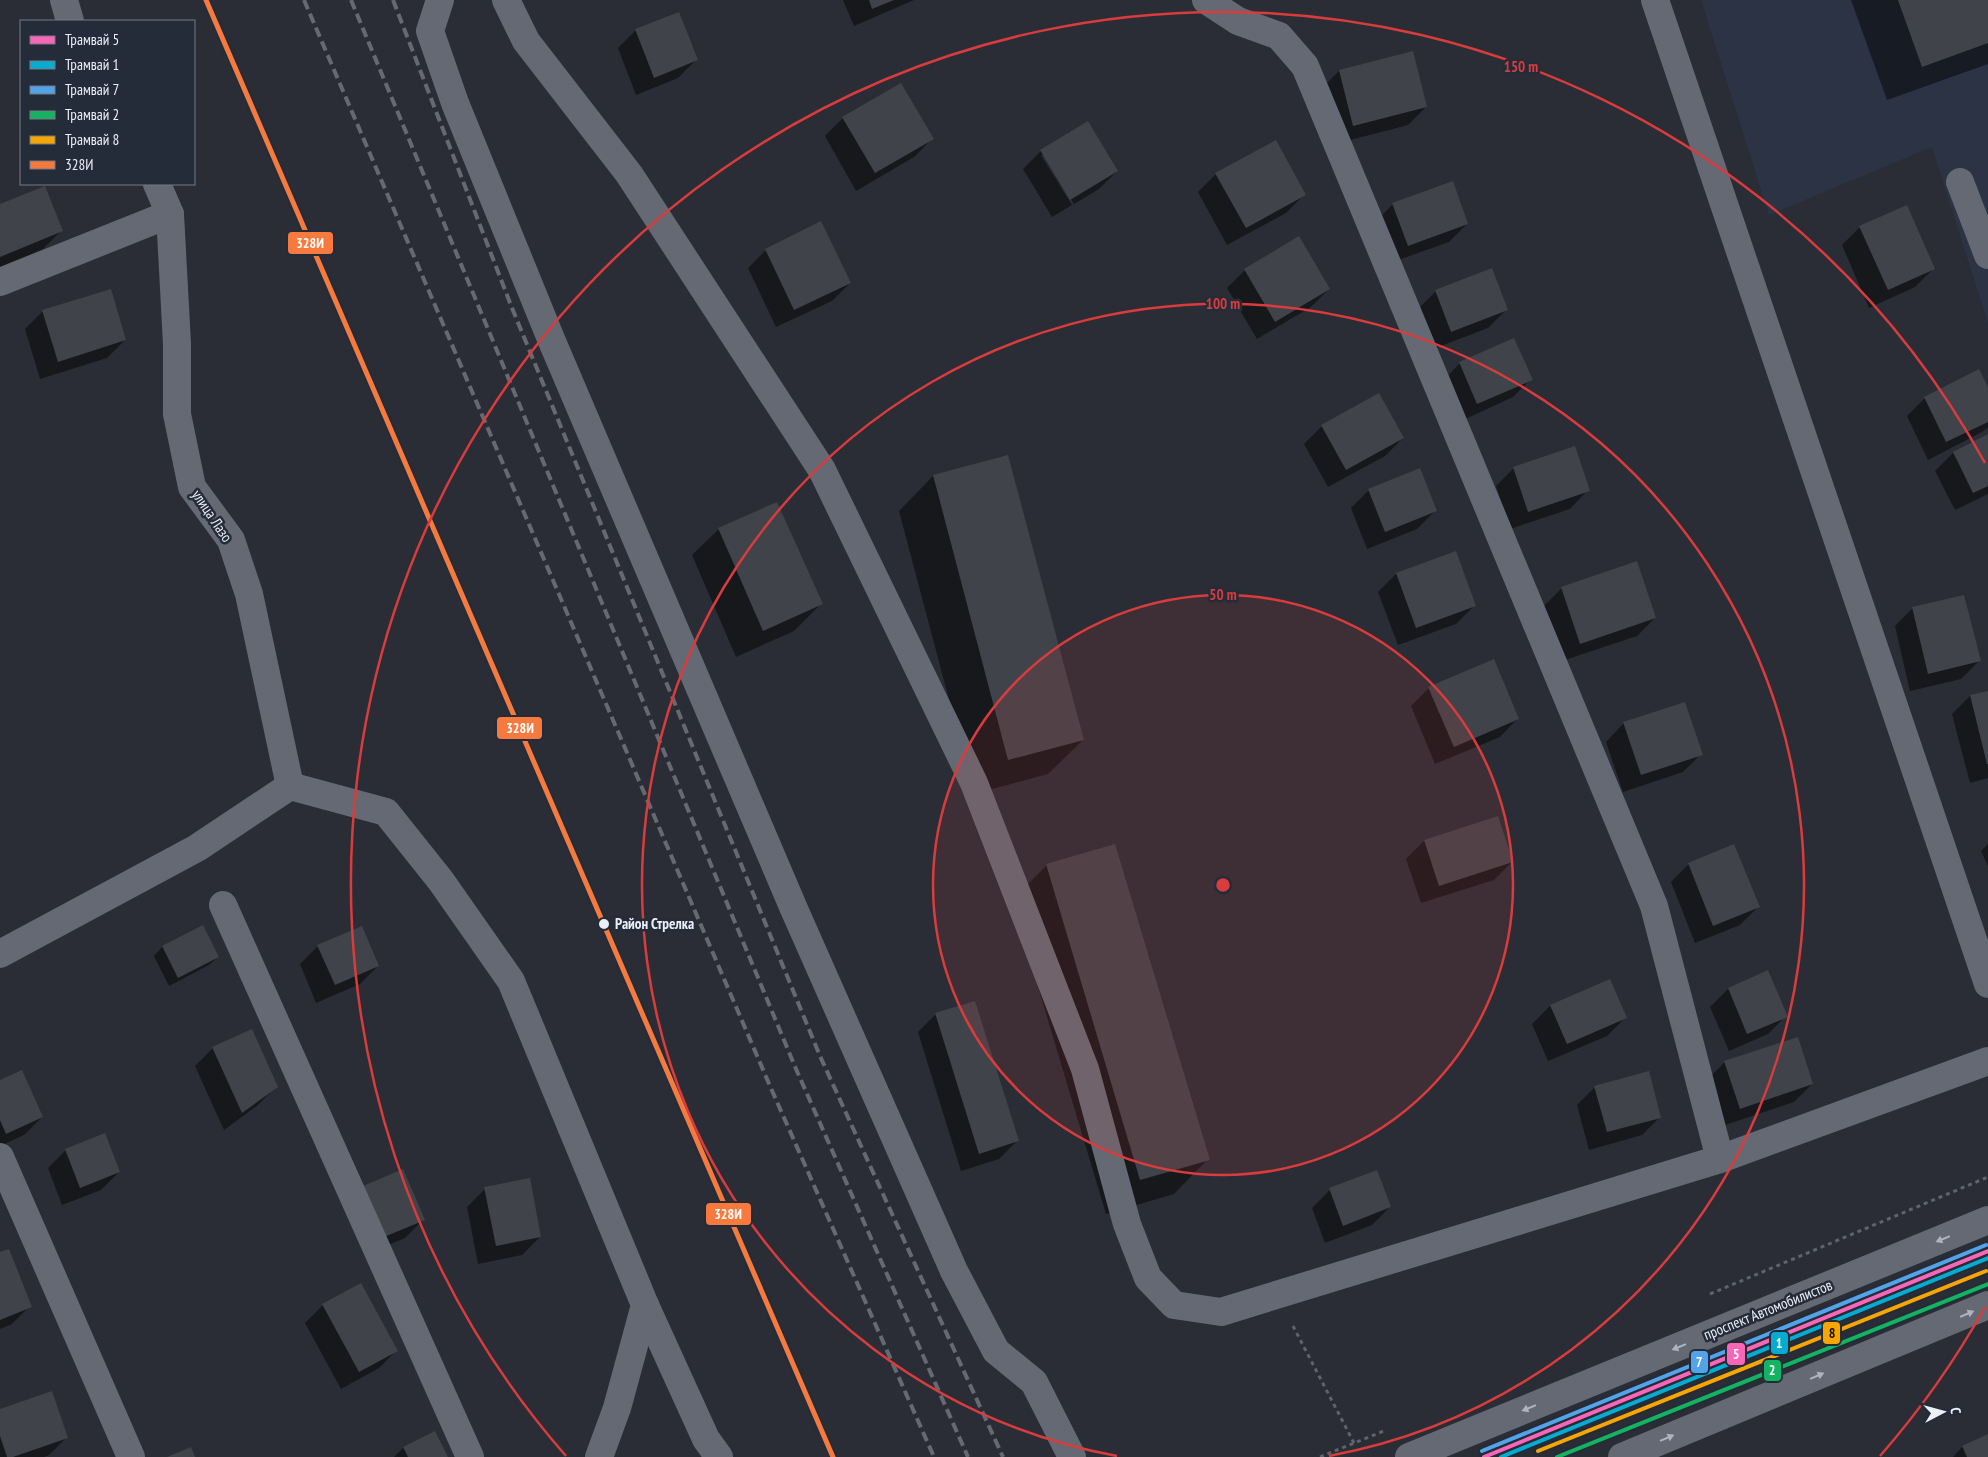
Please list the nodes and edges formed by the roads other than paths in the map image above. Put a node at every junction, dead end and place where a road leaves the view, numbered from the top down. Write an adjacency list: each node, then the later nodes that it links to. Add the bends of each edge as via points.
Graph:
1 (64, 0): 6 (street)
2 (440, 0): 27 (street, via 430,31 455,103 550,339 794,909 954,1270 996,1351 1034,1382)
3 (506, 0): 18 (street, via 526,41 629,174 822,470 974,783 1085,1069 1127,1224 1148,1278 1174,1305 1221,1312)
4 (1206, 0): 18 (street, via 1238,21 1279,36 1305,66 1654,906)
5 (1655, 0): 15 (street)
6 (70, 20)
7 (1960, 182): 10 (street)
8 (157, 185): 9 (street, улица Лазо)
9 (170, 214): 11 (street); 12 (street, улица Лазо, via 178,344 177,414 192,487 231,540 234,549 248,594)
10 (1988, 255)
11 (0, 282)
12 (290, 786): 14 (street, via 197,848); 20 (street, via 386,812 441,881 511,981)
13 (223, 905): 24 (street)
14 (0, 954)
15 (1988, 984)
16 (1988, 1061): 18 (street)
17 (0, 1157): 23 (street)
18 (1720, 1159)
19 (1988, 1220): 22 (main road, проспект Автомобилистов, one-way to 22)
20 (645, 1305): 25 (street); 26 (street, via 706,1439)
21 (1988, 1305): 28 (main road, one-way to 21)
22 (1416, 1454)
23 (130, 1457)
24 (470, 1457)
25 (600, 1457)
26 (720, 1457)
27 (1072, 1457)
28 (1622, 1457)

